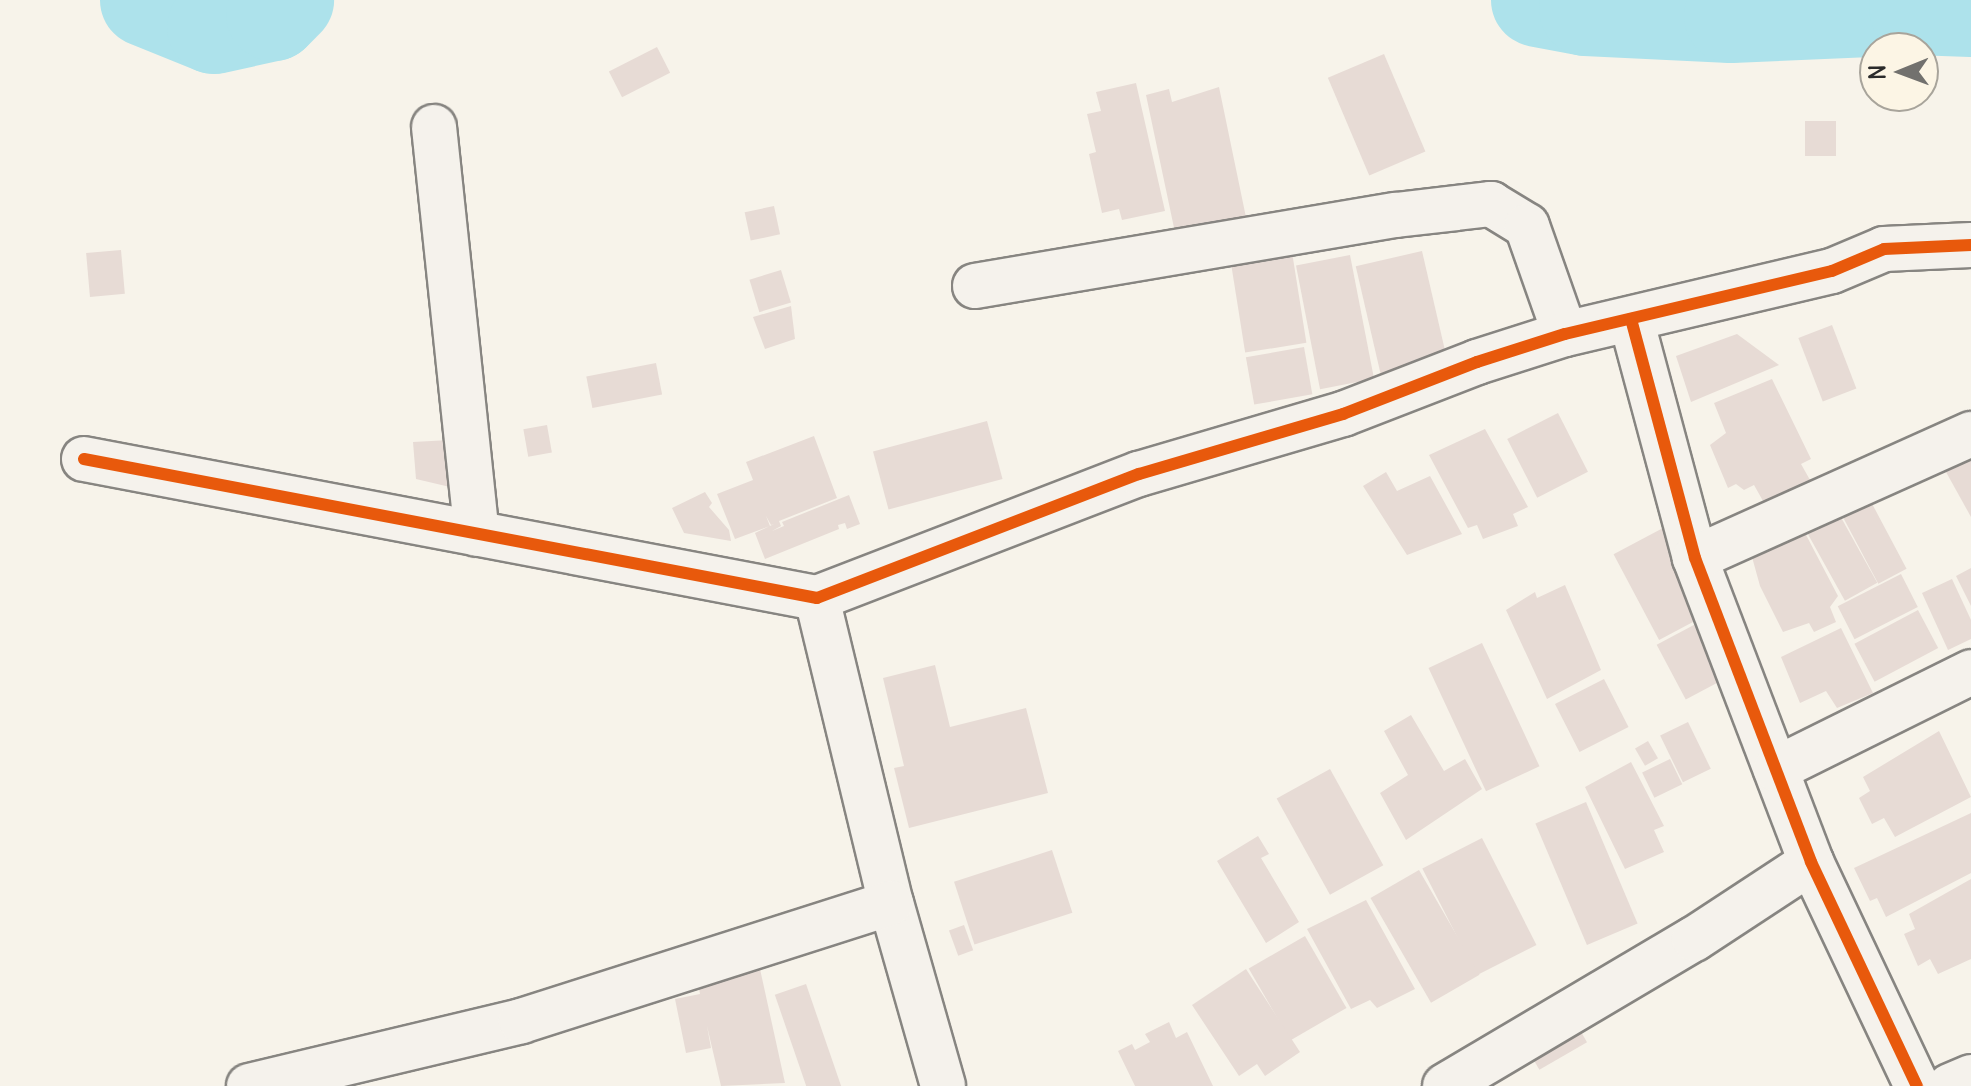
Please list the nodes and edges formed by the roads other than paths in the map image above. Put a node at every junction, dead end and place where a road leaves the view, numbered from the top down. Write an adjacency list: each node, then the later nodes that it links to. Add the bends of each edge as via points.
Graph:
1 (434, 127): 8 (street)
2 (1971, 245): 4 (street, via 1884,249 1832,271)
3 (975, 286): 5 (street, via 1396,215 1491,204 1527,226)
4 (1631, 319): 5 (street); 9 (street)
5 (1565, 334): 10 (street, via 1343,414 1139,474)
6 (1971, 434): 9 (street)
7 (84, 459): 8 (street)
8 (477, 534): 10 (street)
9 (1695, 558): 12 (street)
10 (817, 598): 14 (street)
11 (1971, 672): 12 (street)
12 (1776, 769): 13 (street)
13 (1811, 862): 18 (street, via 1694,939); 19 (street)
14 (891, 903): 16 (street, via 521,1021); 17 (street)
15 (1971, 1077): 20 (street)
16 (249, 1086)
17 (943, 1086)
18 (1445, 1086)
19 (1917, 1086)
20 (1950, 1086)

